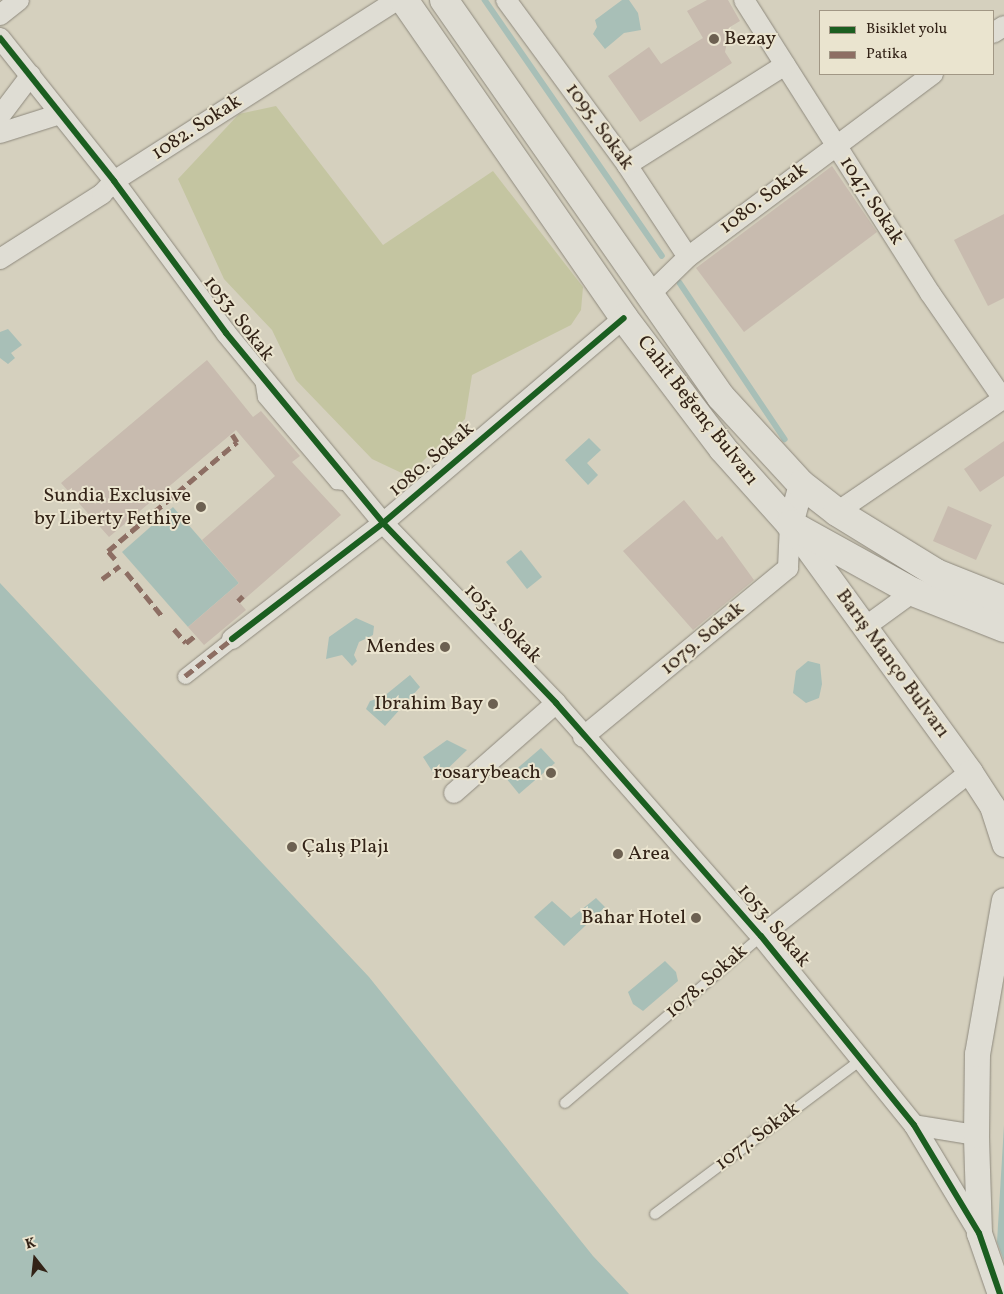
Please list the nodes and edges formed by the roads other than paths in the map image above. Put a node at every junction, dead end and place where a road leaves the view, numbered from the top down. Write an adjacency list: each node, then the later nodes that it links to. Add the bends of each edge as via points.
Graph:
1 (18, 0): 7 (street)
2 (397, 0): 17 (street, 1082. Sokak)
3 (404, 0): 21 (main road, Cahit Beğenç Bulvarı)
4 (444, 0): 20 (main road, Cahit Beğenç Bulvarı)
5 (506, 0): 16 (street, 1095. Sokak)
6 (744, 0): 9 (street, 1047. Sokak)
7 (0, 15)
8 (0, 38): 10 (street, 1053. Sokak)
9 (785, 65): 15 (street, 1047. Sokak); 16 (street)
10 (31, 75): 12 (street, 1053. Sokak); 13 (street)
11 (932, 75): 15 (street, 1080. Sokak)
12 (60, 114): 14 (street); 17 (street, 1053. Sokak)
13 (0, 116)
14 (0, 133)
15 (835, 145): 18 (street, 1080. Sokak); 22 (street, 1047. Sokak)
16 (628, 165): 18 (street, 1095. Sokak)
17 (114, 181): 19 (street, 1082. Sokak, via 102,194); 25 (street, 1053. Sokak, via 261,375)
18 (688, 257): 20 (street, 1080. Sokak)
19 (0, 259)
20 (649, 295): 23 (main road, Cahit Beğenç Bulvarı, via 721,397)
21 (624, 318): 25 (street, 1080. Sokak); 26 (main road, Cahit Beğenç Bulvarı, via 723,448)
22 (1003, 398): 24 (street)
23 (801, 484): 24 (main road, Cahit Beğenç Bulvarı); 26 (street)
24 (837, 512): 28 (main road, Cahit Beğenç Bulvarı, via 936,573)
25 (383, 523): 31 (street, 1080. Sokak); 33 (street, 1053. Sokak)
26 (790, 524): 27 (main road, Cahit Beğenç Bulvarı); 29 (street, Barış Manço Bulvarı); 34 (street, 1079. Sokak, via 788,568)
27 (914, 592): 29 (street); 30 (main road, Cahit Beğenç Bulvarı)
28 (1004, 600)
29 (865, 627): 35 (street, Barış Manço Bulvarı)
30 (1004, 628)
31 (232, 639): 32 (street, 1080. Sokak)
32 (186, 676)
33 (556, 703): 34 (street, 1053. Sokak); 36 (street)
34 (583, 738): 39 (street, 1053. Sokak)
35 (970, 772): 37 (street, Barış Manço Bulvarı, via 992,806); 39 (street, 1078. Sokak)
36 (454, 793)
37 (1004, 844)
38 (1004, 900): 43 (street, via 977,1054)
39 (761, 936): 40 (street, 1053. Sokak); 41 (lane, 1078. Sokak)
40 (861, 1060): 42 (street, 1053. Sokak); 44 (lane, 1077. Sokak)
41 (565, 1103)
42 (914, 1125): 43 (street); 45 (street, 1053. Sokak)
43 (976, 1135): 45 (street)
44 (654, 1214)
45 (979, 1233): 46 (street)
46 (1000, 1294)

